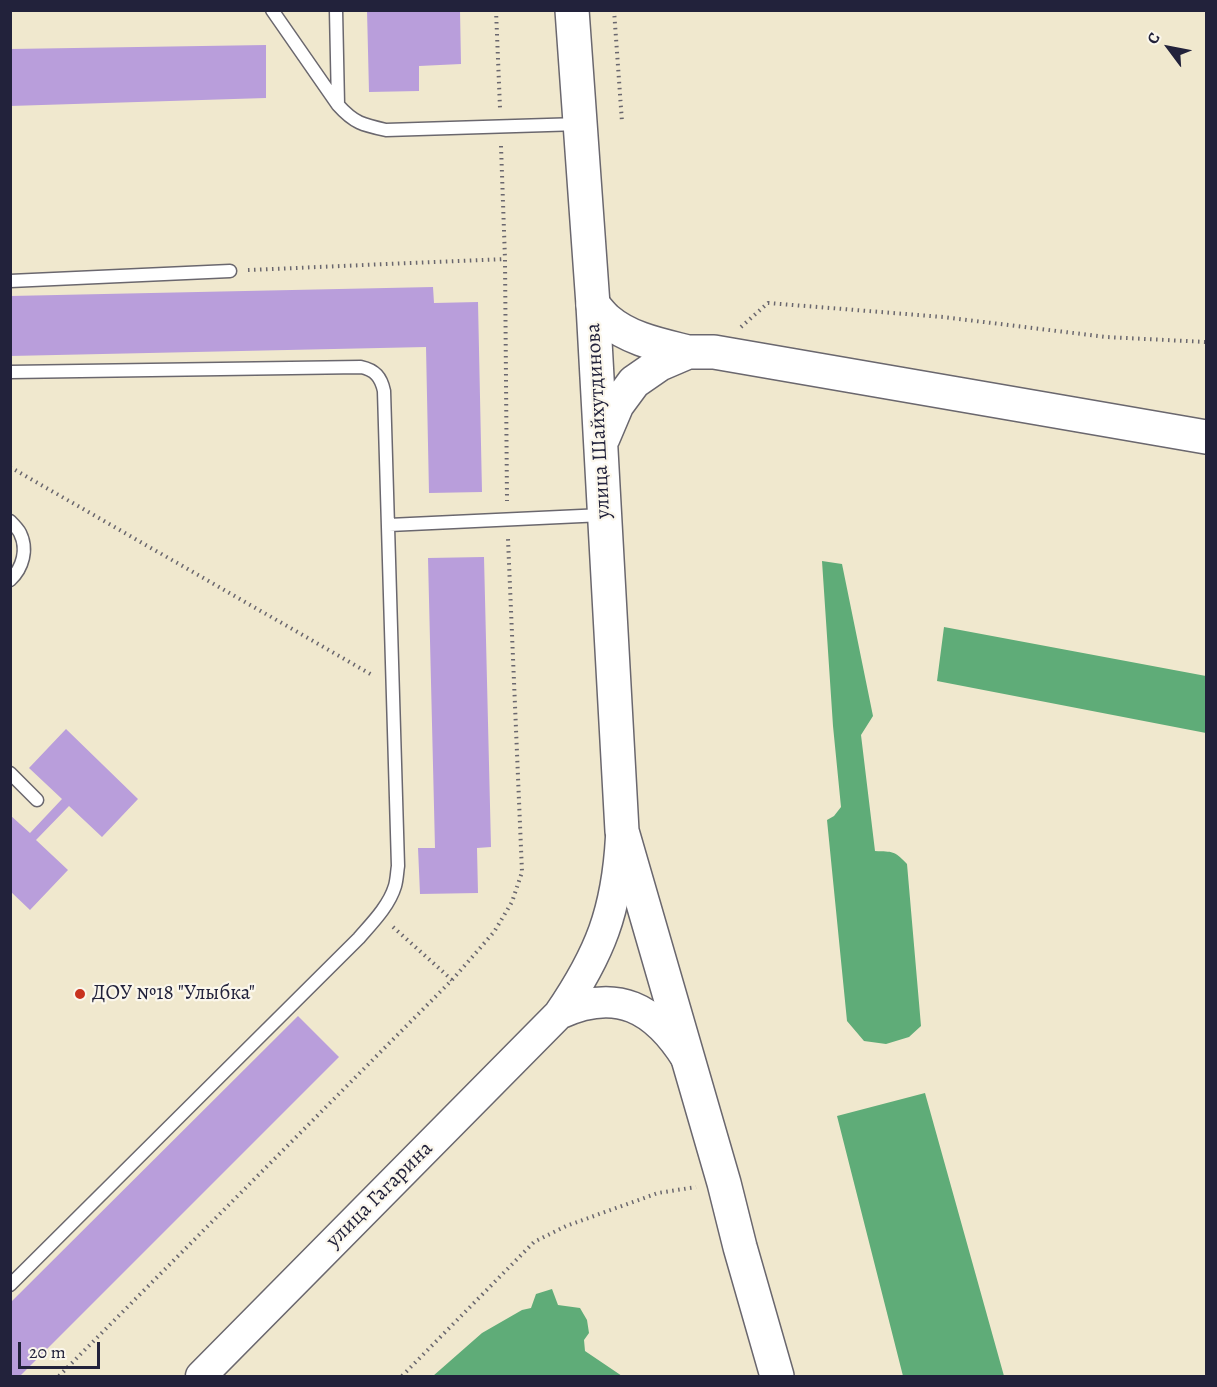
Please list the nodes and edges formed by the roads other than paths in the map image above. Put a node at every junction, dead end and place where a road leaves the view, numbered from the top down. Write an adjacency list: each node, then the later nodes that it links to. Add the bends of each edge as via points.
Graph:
1 (272, 10): 4 (lane)
2 (336, 10): 4 (lane)
3 (572, 10): 5 (main road, улица Шайхутдинова)
4 (338, 105): 5 (lane, via 366,126 386,130)
5 (581, 124): 8 (main road, улица Шайхутдинова)
6 (230, 271): 7 (lane)
7 (10, 281)
8 (593, 305): 9 (main road, via 607,320 649,342); 12 (main road, улица Шайхутдинова)
9 (701, 352): 11 (main road); 12 (main road, via 660,364 634,382 616,405)
10 (10, 372): 15 (lane, via 370,369 377,374 384,391)
11 (1206, 437)
12 (600, 445): 13 (main road, улица Шайхутдинова)
13 (604, 515): 15 (lane); 19 (main road, улица Шайхутдинова)
14 (10, 521): 16 (lane, via 20,533 24,548 22,562)
15 (388, 525): 22 (lane, via 398,866 389,900 359,939)
16 (10, 580)
17 (10, 773): 18 (lane)
18 (37, 800)
19 (622, 831): 20 (street, улица Гагарина, via 618,878 608,922 588,969); 21 (main road, улица Шайхутдинова)
20 (559, 1014): 21 (street, улица Гагарина, via 600,1002 632,1006 661,1026); 23 (street, улица Гагарина)
21 (688, 1060): 24 (main road, улица Шайхутдинова)
22 (10, 1285)
23 (201, 1377)
24 (777, 1377)

